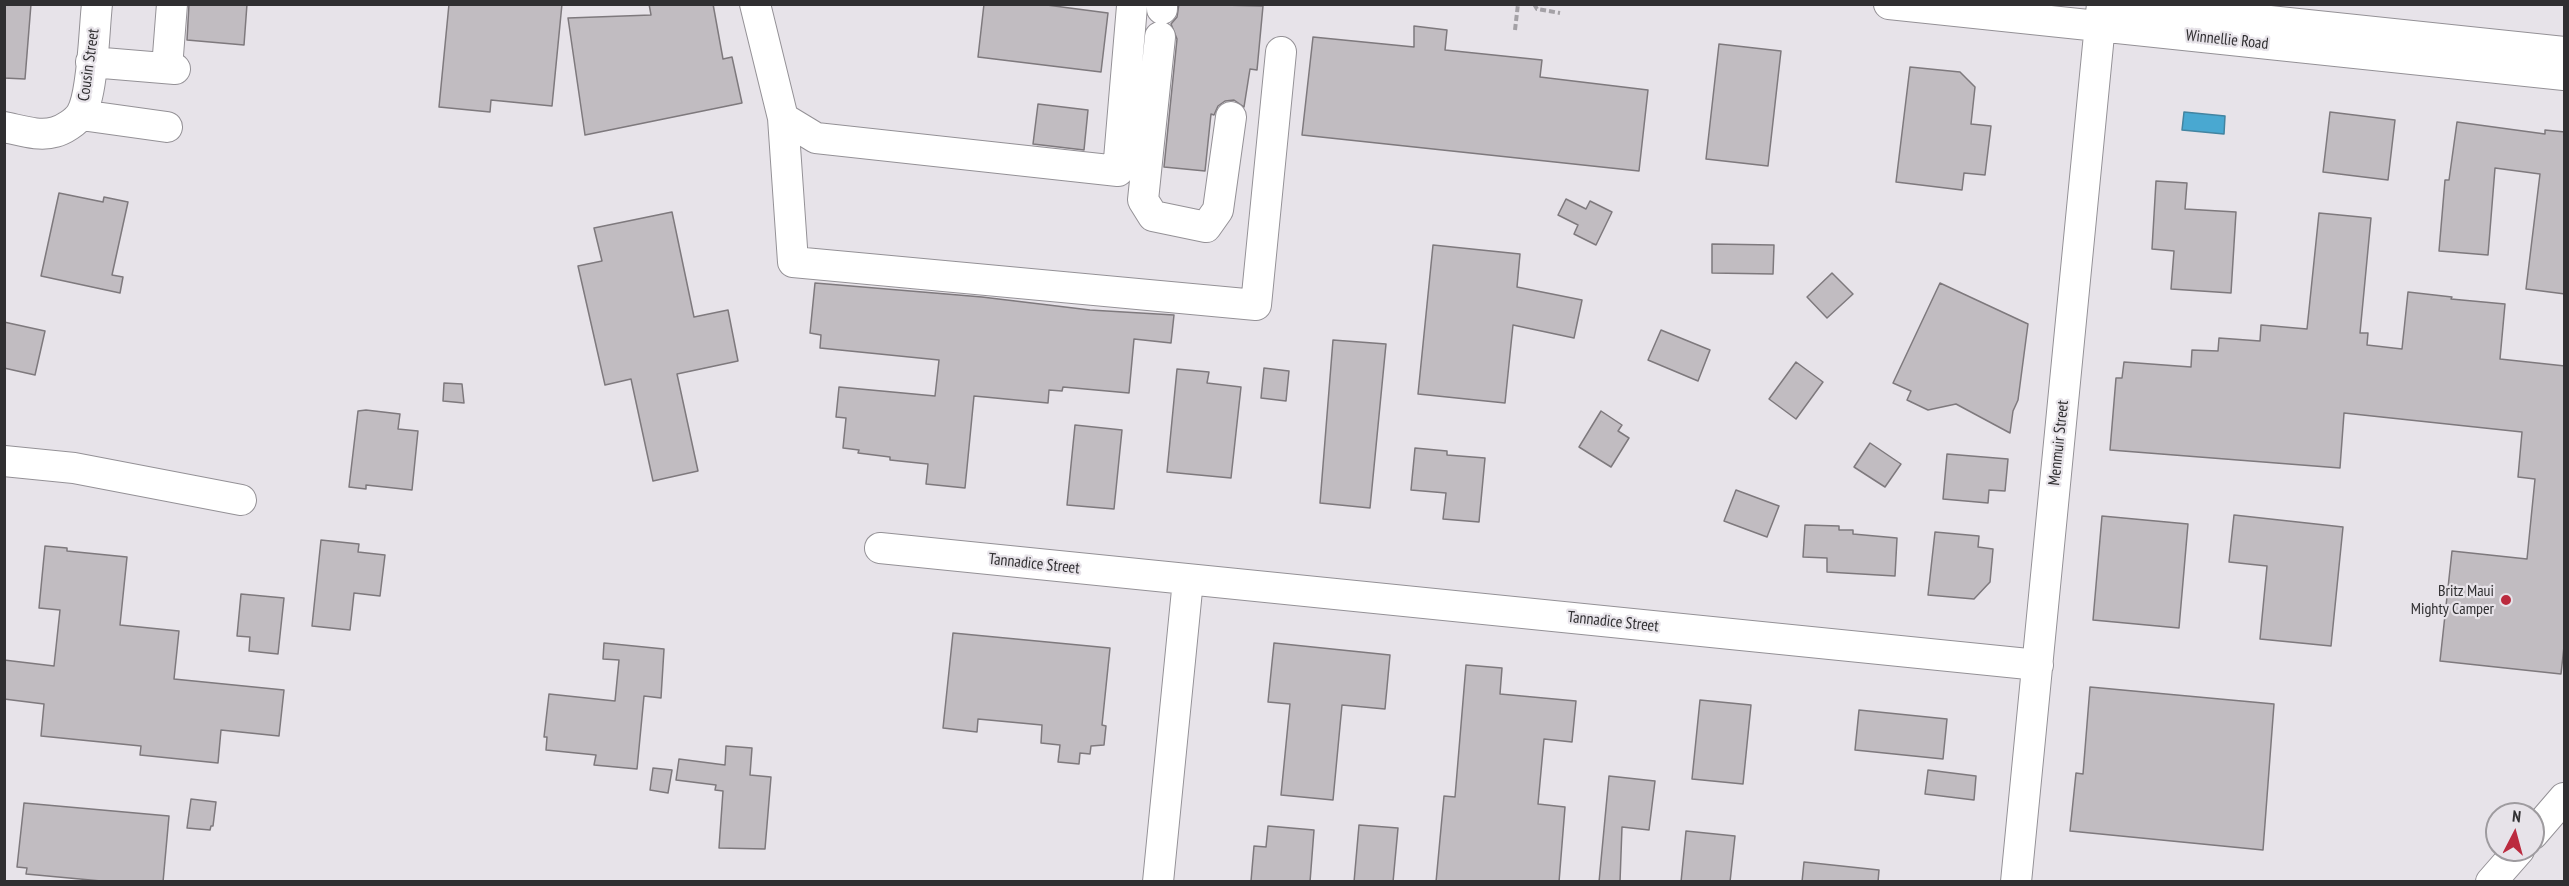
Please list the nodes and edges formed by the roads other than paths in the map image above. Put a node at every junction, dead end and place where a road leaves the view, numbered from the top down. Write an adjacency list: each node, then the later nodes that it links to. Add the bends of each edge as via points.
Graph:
1 (97, 4): 9 (street, Cousin Street)
2 (172, 4): 9 (street, via 171,68)
3 (755, 4): 12 (street)
4 (1889, 4): 5 (street, Winnellie Road)
5 (2104, 12): 8 (street, Winnellie Road); 10 (street, Winnellie Road); 20 (street, Menmuir Street)
6 (1154, 14): 12 (street, via 1118,171 816,138); 13 (street, via 1143,200 1153,216 1206,227 1218,210)
7 (1281, 52): 12 (street, via 1256,305 793,262)
8 (2565, 52)
9 (91, 62): 11 (street, Cousin Street)
10 (2565, 75)
11 (81, 115): 14 (street, Cousin Street, via 53,133); 15 (street)
12 (783, 117)
13 (1231, 117)
14 (4, 127)
15 (167, 127)
16 (4, 461): 17 (street, via 74,468)
17 (241, 500)
18 (880, 548): 19 (street, Tannadice Street)
19 (1188, 580): 20 (street, Tannadice Street); 24 (street)
20 (2038, 665): 25 (street, Menmuir Street)
21 (2565, 798): 22 (street)
22 (2545, 820)
23 (2508, 862): 26 (street)
24 (1158, 882)
25 (2016, 882)
26 (2491, 882)

